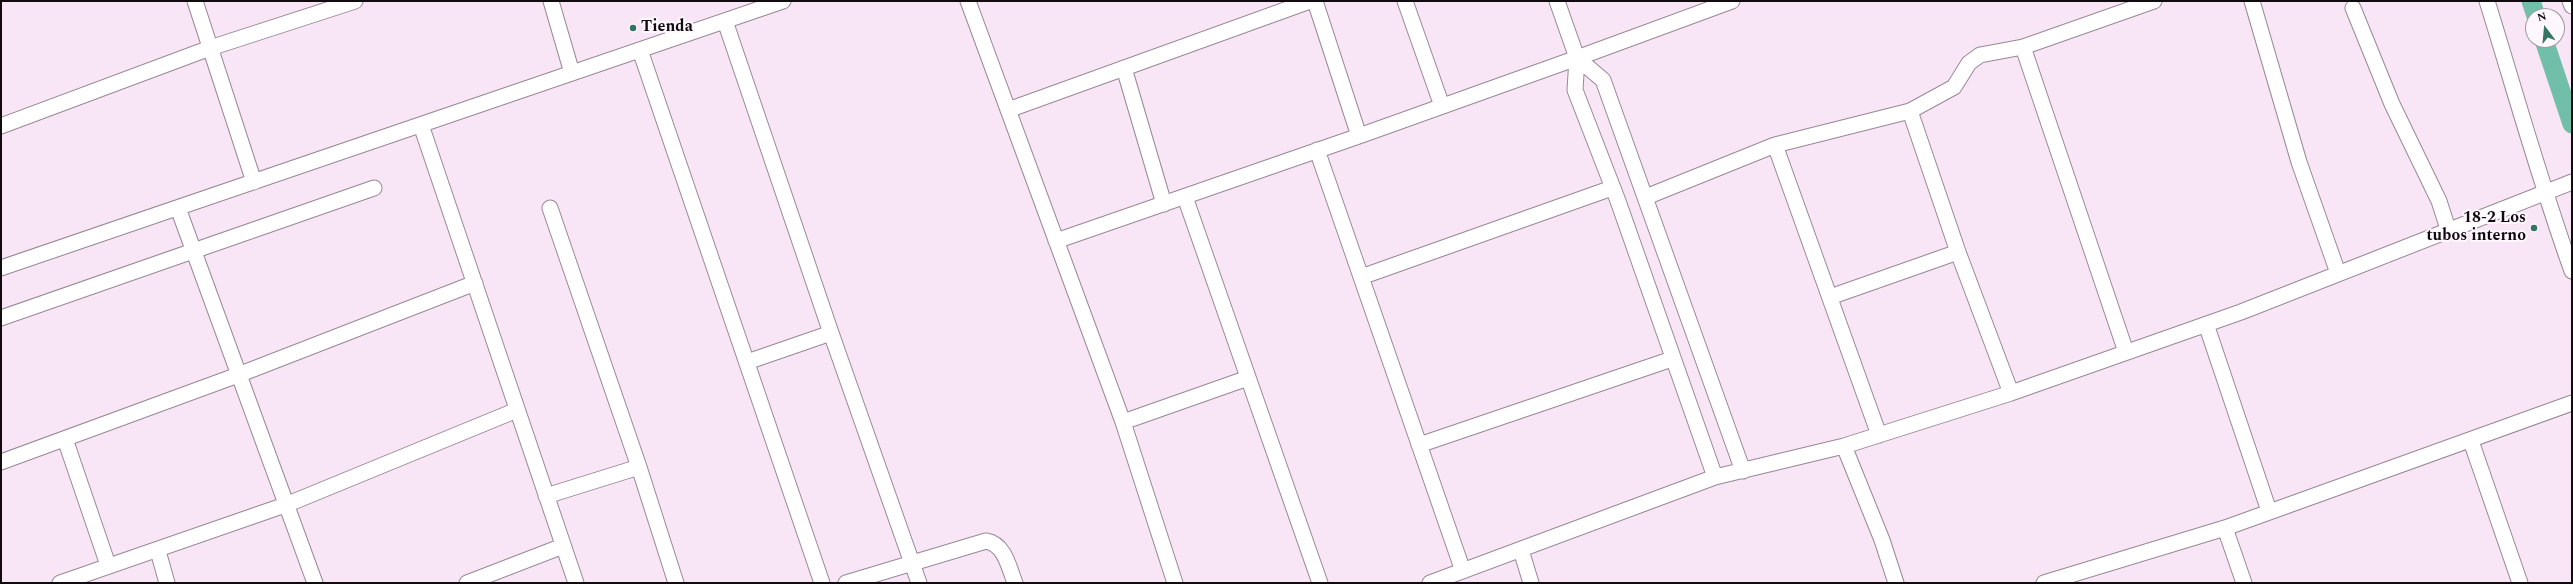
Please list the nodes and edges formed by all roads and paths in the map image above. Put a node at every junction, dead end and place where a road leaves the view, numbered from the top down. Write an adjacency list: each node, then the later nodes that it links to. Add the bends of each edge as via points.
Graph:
1 (195, 1): 19 (street)
2 (355, 1): 19 (street)
3 (551, 1): 23 (street)
4 (783, 1): 17 (street)
5 (968, 1): 25 (street)
6 (1310, 1): 22 (street)
7 (1315, 1): 29 (street)
8 (1405, 1): 24 (street)
9 (1557, 1): 21 (street)
10 (1732, 1): 21 (street)
11 (2154, 1): 18 (street)
12 (2252, 1): 48 (street, via 2299,162)
13 (2487, 1): 36 (street, via 2535,155)
14 (2570, 1): 15 (street)
15 (2572, 6)
16 (2353, 8): 42 (street, via 2392,104 2439,201)
17 (725, 21): 20 (street); 54 (street)
18 (2023, 47): 26 (street, via 1980,55 1969,63 1954,87); 55 (street)
19 (210, 48): 28 (street); 32 (street)
20 (640, 50): 23 (street); 57 (street)
21 (1578, 58): 24 (street); 35 (street, via 1575,90); 38 (street, via 1603,80)
22 (1124, 68): 25 (street); 39 (street)
23 (572, 73): 27 (street)
24 (1442, 106): 29 (street)
25 (1008, 110): 43 (street)
26 (1910, 111): 30 (street); 45 (street)
27 (421, 125): 32 (street); 50 (street)
28 (1, 126)
29 (1359, 136): 31 (street)
30 (1775, 145): 38 (street); 51 (street)
31 (1317, 150): 37 (street); 49 (street)
32 (254, 182): 40 (street)
33 (2572, 182): 36 (street)
34 (374, 188): 44 (street)
35 (1612, 188): 49 (street); 56 (street)
36 (2550, 189): 42 (street); 47 (street)
37 (1185, 197): 39 (street); 59 (street)
38 (1646, 197): 71 (street)
39 (1164, 204): 43 (street)
40 (178, 208): 44 (street); 46 (street)
41 (550, 208): 70 (street)
42 (2448, 229): 48 (street)
43 (1056, 241): 63 (street)
44 (194, 252): 52 (street); 58 (street)
45 (1958, 252): 51 (street); 60 (street)
46 (1, 268)
47 (2572, 271)
48 (2338, 273): 53 (street)
49 (1361, 277): 67 (street)
50 (475, 284): 58 (street); 62 (street)
51 (1830, 297): 64 (street)
52 (1, 318)
53 (2206, 324): 55 (street); 75 (street)
54 (831, 333): 57 (street); 80 (street)
55 (2126, 352): 60 (street)
56 (1672, 358): 67 (street); 72 (street)
57 (747, 362): 90 (street)
58 (238, 375): 65 (street); 74 (street)
59 (1248, 378): 63 (street); 95 (street)
60 (2012, 393): 64 (street)
61 (2572, 403): 66 (street)
62 (517, 410): 73 (street); 74 (street)
63 (1123, 422): 94 (street)
64 (1879, 435): 68 (street)
65 (64, 439): 69 (street); 81 (street)
66 (2470, 441): 75 (street); 101 (street)
67 (1420, 445): 82 (street)
68 (1844, 446): 71 (street); 98 (street, via 1882,540)
69 (1, 462)
70 (639, 467): 73 (street); 89 (street)
71 (1743, 471): 72 (street)
72 (1715, 478): 78 (street)
73 (546, 496): 77 (street)
74 (288, 504): 79 (street); 86 (street)
75 (2270, 511): 76 (street)
76 (2225, 528): 83 (street); 100 (street)
77 (563, 546): 87 (street); 88 (street)
78 (1521, 550): 82 (street); 97 (street)
79 (158, 551): 81 (street); 85 (street)
80 (913, 562): 91 (street); 92 (street); 93 (street, via 986,541 991,542 1004,554)
81 (108, 565): 84 (street)
82 (1463, 571): 96 (street)
83 (2066, 579): 99 (street)
84 (60, 583)
85 (168, 583)
86 (315, 583)
87 (467, 583)
88 (576, 583)
89 (676, 583)
90 (822, 583)
91 (846, 583)
92 (919, 583)
93 (1015, 583)
94 (1175, 583)
95 (1320, 583)
96 (1430, 583)
97 (1531, 583)
98 (1896, 583)
99 (2044, 583)
100 (2244, 583)
101 (2520, 583)

